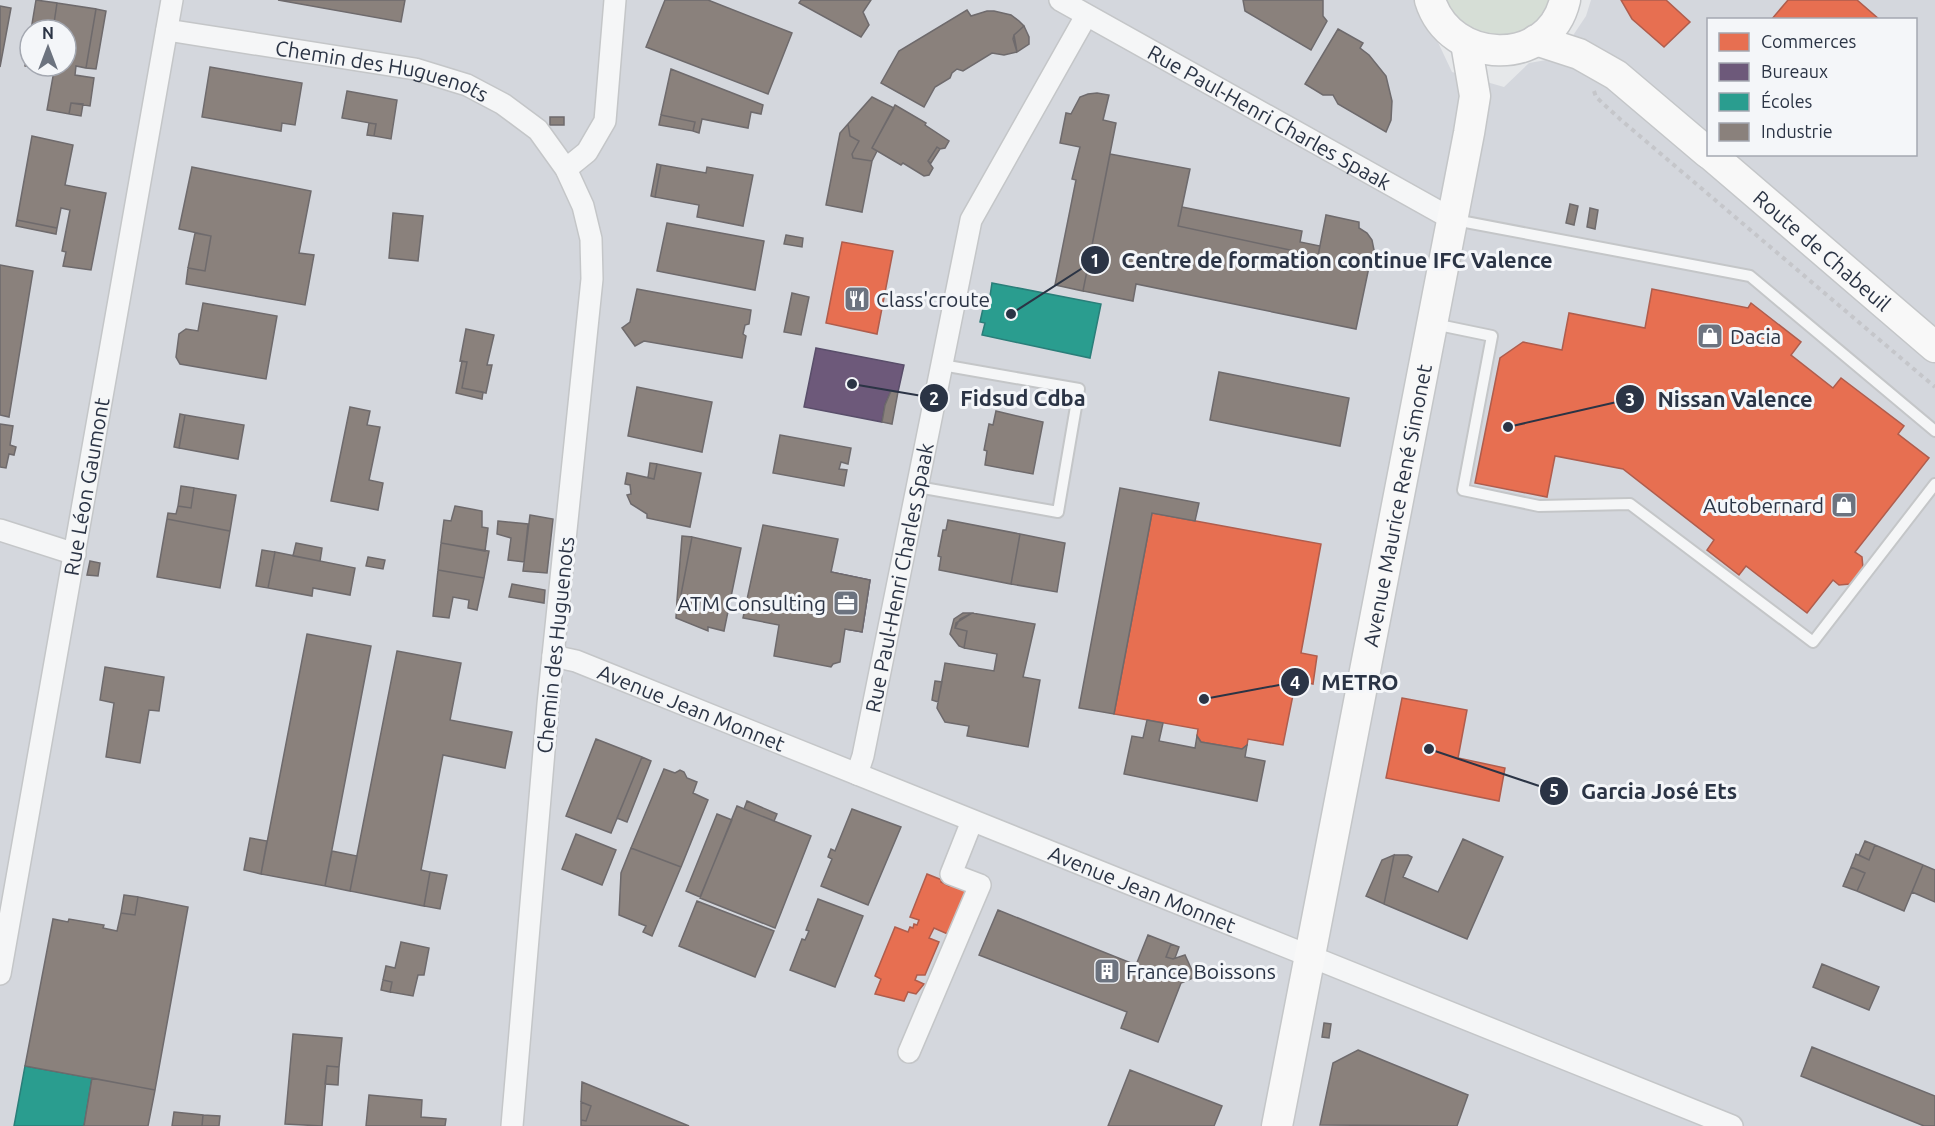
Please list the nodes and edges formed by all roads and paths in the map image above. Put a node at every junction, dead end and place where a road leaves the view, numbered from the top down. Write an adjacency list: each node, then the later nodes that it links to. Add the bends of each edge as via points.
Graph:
1 (172, 0): 7 (street, Rue Léon Gaumont)
2 (615, 0): 16 (street, via 605,121 587,152)
3 (1060, 0): 6 (street, Rue Paul-Henri Charles Spaak)
4 (1430, 0): 9 (street, via 1441,23)
5 (1564, 2): 8 (street, via 1554,22); 12 (street, Route de Chabeuil, via 1570,18)
6 (1086, 16): 17 (street, Rue Paul-Henri Charles Spaak); 20 (street, Rue Paul-Henri Charles Spaak, via 972,220)
7 (167, 30): 16 (street, Chemin des Huguenots, via 416,69 467,85 503,104 538,130); 26 (street, Rue Léon Gaumont)
8 (1536, 40): 10 (street); 11 (street, Route de Chabeuil)
9 (1466, 43): 10 (street, via 1484,50); 13 (street, Avenue Maurice René Simonet)
10 (1503, 51): 13 (street, Avenue Maurice René Simonet)
11 (1579, 54): 12 (street, Route de Chabeuil); 21 (path, via 1596,97)
12 (1616, 75): 14 (street, Route de Chabeuil)
13 (1475, 96): 17 (street, Avenue Maurice René Simonet)
14 (1707, 152)
15 (1711, 156): 19 (street, Route de Chabeuil)
16 (566, 169): 27 (street, Chemin des Huguenots, via 583,206 591,239 592,279)
17 (1452, 219): 18 (street, Avenue Maurice René Simonet); 22 (lane, via 1750,276)
18 (1432, 323): 23 (lane, via 1492,336 1463,489 1539,506 1630,504 1813,642); 30 (street, Avenue Maurice René Simonet)
19 (1935, 347)
20 (942, 365): 24 (street, Rue Paul-Henri Charles Spaak); 24 (lane, via 1079,389 1058,512)
21 (1935, 387)
22 (1935, 431)
23 (1935, 484)
24 (918, 487): 28 (street, Rue Paul-Henri Charles Spaak)
25 (0, 530): 26 (street)
26 (75, 554): 31 (street, Rue Léon Gaumont)
27 (553, 656): 28 (street, Avenue Jean Monnet, via 576,661); 33 (street, Chemin des Huguenots)
28 (857, 774): 29 (street, Avenue Jean Monnet)
29 (972, 821): 30 (street, Avenue Jean Monnet); 32 (street, via 951,874 980,885)
30 (1310, 956): 34 (street, Avenue Maurice René Simonet); 35 (street, Avenue Jean Monnet)
31 (0, 974)
32 (909, 1052)
33 (512, 1126)
34 (1277, 1126)
35 (1732, 1126)

